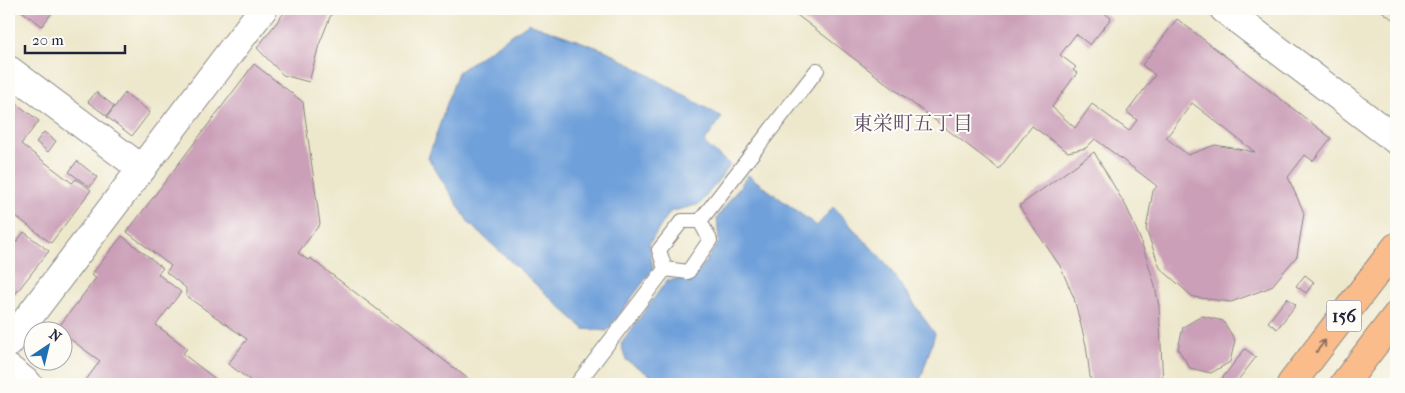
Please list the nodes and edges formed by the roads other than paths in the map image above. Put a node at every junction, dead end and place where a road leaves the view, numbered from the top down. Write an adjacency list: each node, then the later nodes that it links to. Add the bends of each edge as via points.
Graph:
1 (264, 9): 6 (street)
2 (1224, 9): 5 (street)
3 (9, 70): 6 (street)
4 (816, 70): 7 (lane)
5 (1396, 140)
6 (142, 169): 11 (street)
7 (700, 221): 9 (lane, via 682,220 660,250); 9 (lane, via 710,240 688,272)
8 (1396, 247): 15 (highway, 156, one-way to 8)
9 (665, 269): 14 (lane)
10 (1396, 316): 16 (highway, 156)
11 (9, 344)
12 (9, 369): 13 (street)
13 (28, 384)
14 (577, 384)
15 (1291, 384)
16 (1344, 384)

